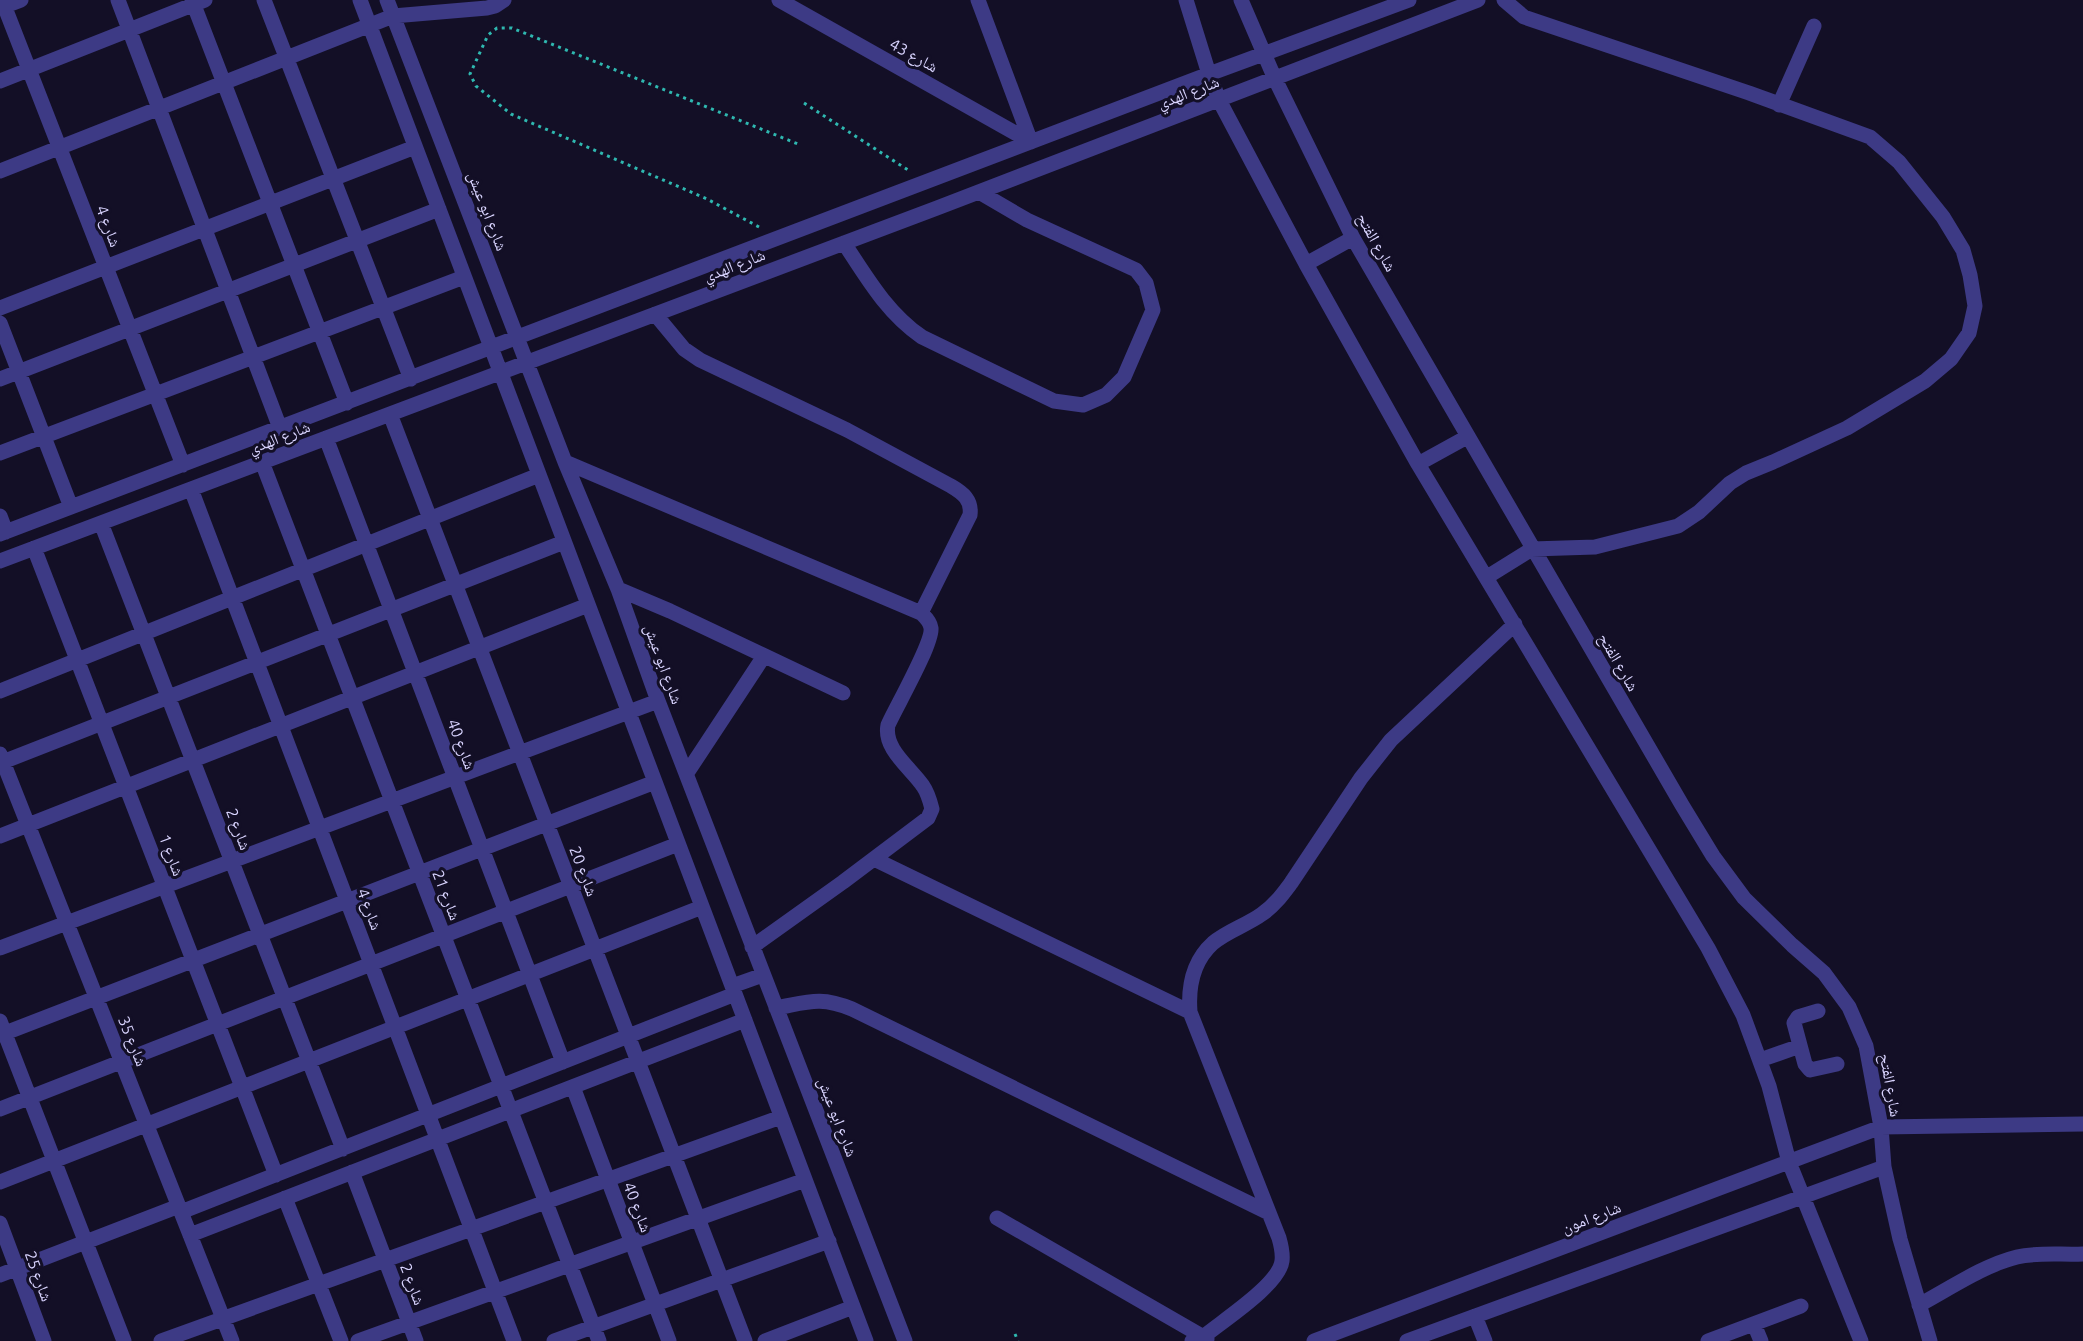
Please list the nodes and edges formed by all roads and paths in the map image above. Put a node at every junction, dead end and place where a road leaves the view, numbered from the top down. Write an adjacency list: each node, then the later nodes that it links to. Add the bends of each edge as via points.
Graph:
1 (21, 0): 15 (street)
2 (118, 0): 19 (street)
3 (264, 0): 21 (street)
4 (360, 0): 17 (street)
5 (387, 0): 16 (street, شارع ابو عيش)
6 (504, 0): 16 (street, via 487,8)
7 (779, 0): 31 (street, شارع 43)
8 (978, 0): 31 (street)
9 (1186, 0): 23 (street)
10 (1241, 0): 20 (street, شارع الفتح)
11 (1409, 0): 20 (street, شارع الهدي)
12 (1478, 0): 24 (street, شارع الهدي)
13 (1504, 0): 29 (street, via 1524,17)
14 (197, 2): 19 (street); 26 (street)
15 (2, 5): 22 (street, شارع 4)
16 (393, 16): 17 (street); 57 (street, شارع ابو عيش)
17 (369, 26): 21 (street); 33 (street)
18 (1814, 26): 29 (street)
19 (129, 30): 22 (street); 30 (street)
20 (1264, 54): 23 (street, شارع الهدي); 24 (street, شارع الفتح)
21 (287, 58): 26 (street); 36 (street)
22 (29, 70): 25 (street); 34 (street, شارع 4)
23 (1209, 74): 27 (street); 31 (street, شارع الهدي)
24 (1275, 79): 27 (street, شارع الهدي); 43 (street, شارع الفتح)
25 (0, 81)
26 (224, 83): 30 (street); 39 (street)
27 (1219, 99): 38 (street, شارع الهدي); 46 (street)
28 (804, 103): 37 (path)
29 (1779, 105): 87 (street, via 1870,137 1921,188 1963,250 1975,306 1969,333 1952,359 1925,381 1847,428 1746,473 1678,526 1595,547)
30 (159, 109): 34 (street); 41 (street)
31 (1031, 142): 37 (street, شارع الهدي)
32 (798, 144): 42 (path, via 512,28 497,28 488,34 470,74 476,86 511,114 707,199)
33 (415, 147): 36 (street); 40 (street)
34 (60, 148): 35 (street); 48 (street, شارع 4)
35 (0, 171)
36 (333, 178): 39 (street); 44 (street)
37 (926, 182): 42 (street, شارع الهدي)
38 (979, 192): 45 (street, شارع الهدي); 45 (street, via 1136,270 1146,283 1153,310 1124,377 1106,395 1083,405 1054,401 922,337 904,325 879,296)
39 (270, 203): 41 (street); 47 (street)
40 (439, 209): 44 (street); 49 (street)
41 (205, 228): 48 (street); 50 (street)
42 (779, 238): 57 (street, شارع الهدي)
43 (1353, 238): 46 (street); 70 (street, شارع الفتح)
44 (357, 240): 47 (street); 51 (street)
45 (844, 243): 53 (street, شارع الهدي)
46 (1306, 264): 75 (street)
47 (294, 265): 50 (street); 56 (street)
48 (106, 267): 52 (street); 55 (street, شارع 4)
49 (464, 277): 51 (street); 58 (street)
50 (228, 290): 55 (street); 59 (street)
51 (383, 307): 56 (street); 64 (street)
52 (0, 308)
53 (655, 314): 60 (street, شارع الهدي); 96 (street, via 684,349 700,360 846,430 951,486 967,499 970,515)
54 (0, 323): 61 (street)
55 (130, 328): 61 (street); 65 (street, شارع 4)
56 (320, 332): 59 (street); 66 (street)
57 (518, 338): 58 (street, شارع الهدي); 60 (street, شارع ابو عيش)
58 (491, 349): 62 (street); 64 (street, شارع الهدي)
59 (253, 357): 65 (street); 68 (street)
60 (527, 363): 62 (street, شارع الهدي); 74 (street, شارع ابو عيش)
61 (19, 372): 63 (street); 69 (street)
62 (500, 373): 67 (street, شارع الهدي); 77 (street)
63 (0, 379)
64 (411, 379): 66 (street, شارع الهدي)
65 (156, 394): 69 (street); 76 (street, شارع 4)
66 (347, 403): 68 (street, شارع الهدي)
67 (390, 414): 71 (street, شارع الهدي); 81 (street, شارع 20)
68 (280, 428): 76 (street, شارع الهدي)
69 (44, 436): 72 (street); 79 (street)
70 (1467, 437): 75 (street); 87 (street, شارع الفتح)
71 (326, 438): 73 (street, شارع الهدي); 85 (street, شارع 40)
72 (0, 453)
73 (262, 462): 78 (street, شارع الهدي); 89 (street, شارع 21)
74 (565, 462): 92 (street, شارع ابو عيش); 96 (street)
75 (1418, 464): 90 (street)
76 (183, 465): 79 (street, شارع الهدي)
77 (539, 475): 81 (street); 84 (street)
78 (191, 489): 82 (street, شارع الهدي); 93 (street, شارع 4)
79 (71, 507): 83 (street, شارع الهدي)
80 (0, 516): 83 (street)
81 (430, 519): 85 (street); 91 (street, شارع 20)
82 (101, 523): 86 (street, شارع الهدي); 98 (street, شارع 2)
83 (3, 533)
84 (564, 542): 91 (street); 94 (street)
85 (366, 544): 89 (street); 95 (street, شارع 40)
86 (34, 548): 88 (street, شارع الهدي); 102 (street, شارع 1)
87 (1532, 549): 90 (street); 174 (street, شارع الفتح, via 1713,856 1744,898 1824,973 1849,1007 1866,1046)
88 (0, 561)
89 (303, 570): 93 (street); 99 (street, شارع 21)
90 (1487, 578): 97 (street)
91 (455, 584): 95 (street); 100 (street, شارع 20)
92 (618, 589): 101 (street); 109 (street, شارع ابو عيش)
93 (232, 598): 98 (street); 103 (street, شارع 4)
94 (588, 605): 100 (street); 110 (street)
95 (391, 609): 99 (street); 104 (street, شارع 40)
96 (921, 613): 127 (street, via 931,627 928,643 886,732 891,747 925,788 932,809 928,818)
97 (1515, 624): 151 (street, via 1374,759 1276,902 1214,942 1203,955 1188,993); 158 (street, via 1708,948 1743,1015)
98 (144, 634): 102 (street); 107 (street, شارع 2)
99 (328, 634): 103 (street); 108 (street, شارع 21)
100 (479, 648): 104 (street); 113 (street, شارع 20)
101 (764, 656): 106 (street); 116 (street)
102 (78, 660): 105 (street); 111 (street, شارع 1)
103 (257, 662): 107 (street); 112 (street, شارع 4)
104 (415, 673): 108 (street); 117 (street, شارع 40)
105 (0, 691)
106 (843, 693)
107 (168, 697): 111 (street); 115 (street, شارع 2)
108 (352, 698): 112 (street); 120 (street, شارع 21)
109 (658, 701): 110 (street); 116 (street, شارع ابو عيش)
110 (629, 712): 113 (street); 118 (street)
111 (102, 723): 114 (street); 119 (street, شارع 1)
112 (281, 726): 115 (street); 123 (street, شارع 4)
113 (520, 753): 117 (street); 121 (street, شارع 20)
114 (1, 759): 122 (street, شارع 35)
115 (193, 760): 119 (street); 128 (street, شارع 2)
116 (687, 772): 138 (street, شارع ابو عيش)
117 (455, 777): 120 (street); 126 (street, شارع 40)
118 (655, 782): 121 (street); 125 (street)
119 (126, 786): 122 (street); 130 (street, شارع 1)
120 (392, 801): 123 (street); 129 (street, شارع 21)
121 (547, 823): 126 (street); 131 (street, شارع 20)
122 (28, 825): 124 (street); 135 (street, شارع 35)
123 (320, 828): 128 (street); 132 (street, شارع 4)
124 (0, 836)
125 (678, 844): 131 (street); 133 (street)
126 (482, 849): 129 (street); 134 (street, شارع 40)
127 (874, 859): 138 (street); 151 (street)
128 (231, 861): 130 (street); 136 (street, شارع 2)
129 (419, 873): 132 (street); 137 (street, شارع 21)
130 (165, 886): 135 (street); 141 (street, شارع 1)
131 (571, 886): 134 (street); 140 (street, شارع 20)
132 (347, 901): 136 (street); 142 (street, شارع 4)
133 (702, 907): 140 (street); 145 (street)
134 (506, 911): 137 (street); 143 (street, شارع 40)
135 (67, 923): 139 (street); 146 (street, شارع 35)
136 (260, 935): 141 (street); 147 (street, شارع 2)
137 (444, 936): 142 (street); 148 (street, شارع 21)
138 (752, 946): 144 (street, شارع ابو عيش)
139 (0, 948)
140 (595, 949): 143 (street); 156 (street, شارع 20)
141 (194, 960): 146 (street); 153 (street, شارع 1)
142 (371, 964): 147 (street); 154 (street, شارع 4)
143 (530, 974): 148 (street); 161 (street, شارع 40)
144 (763, 975): 145 (street); 149 (street, شارع ابو عيش)
145 (734, 990): 152 (street); 156 (street)
146 (96, 998): 155 (street); 159 (street, شارع 35)
147 (284, 998): 153 (street); 160 (street, شارع 2)
148 (468, 998): 154 (street); 164 (street, شارع 21)
149 (776, 1008): 190 (street, via 820,1000 852,1009); 231 (street, شارع ابو عيش)
150 (1818, 1011): 157 (street, via 1795,1020)
151 (1190, 1012): 190 (street)
152 (745, 1020): 162 (street); 171 (street)
153 (218, 1024): 159 (street); 165 (street, شارع 1)
154 (395, 1027): 160 (street); 170 (street, شارع 4)
155 (2, 1030): 167 (street)
156 (628, 1036): 161 (street); 162 (street, شارع 20)
157 (1800, 1046): 158 (street); 163 (street, via 1810,1070)
158 (1760, 1060): 179 (street)
159 (122, 1061): 167 (street); 173 (street, شارع 35)
160 (309, 1061): 165 (street); 176 (street, شارع 2)
161 (563, 1062): 164 (street)
162 (638, 1062): 166 (street); 177 (street, شارع 20)
163 (1837, 1064)
164 (502, 1086): 169 (street, شارع 21); 170 (street)
165 (242, 1087): 173 (street); 182 (street, شارع 1)
166 (573, 1087): 169 (street); 183 (street, شارع 40)
167 (30, 1097): 168 (street); 178 (street)
168 (0, 1109)
169 (511, 1111): 175 (street); 188 (street, شارع 21)
170 (429, 1115): 175 (street, شارع 4); 176 (street)
171 (782, 1117): 177 (street); 184 (street)
172 (2083, 1124): 174 (street, شارع امون)
173 (146, 1125): 178 (street); 189 (street, شارع 35)
174 (1881, 1127): 179 (street, شارع امون); 180 (street, شارع الفتح)
175 (438, 1139): 181 (street); 194 (street, شارع 4)
176 (343, 1149): 182 (street)
177 (674, 1155): 183 (street); 191 (street, شارع 20)
178 (55, 1161): 185 (street); 197 (street)
179 (1789, 1162): 186 (street); 233 (street, شارع امون)
180 (1884, 1167): 186 (street); 208 (street, شارع الفتح)
181 (352, 1172): 187 (street); 200 (street, شارع 2)
182 (276, 1175): 189 (street)
183 (608, 1179): 188 (street); 198 (street, شارع 40)
184 (805, 1180): 191 (street); 196 (street)
185 (0, 1182)
186 (1803, 1196): 211 (street); 238 (street)
187 (285, 1198): 195 (street); 205 (street)
188 (546, 1202): 194 (street); 201 (street, شارع 21)
189 (180, 1209): 195 (street, شارع 35); 197 (street)
190 (1269, 1214): 218 (street, via 1282,1251 1278,1274)
191 (698, 1218): 198 (street); 204 (street, شارع 20)
192 (997, 1218): 218 (street)
193 (0, 1223): 202 (street, شارع 25)
194 (472, 1228): 200 (street); 206 (street, شارع 4)
195 (190, 1235): 212 (street, شارع 35)
196 (829, 1241): 204 (street); 210 (street)
197 (87, 1242): 202 (street); 220 (street)
198 (632, 1242): 201 (street); 207 (street, شارع 40)
199 (2083, 1254): 208 (street, via 2016,1258)
200 (385, 1260): 205 (street); 213 (street, شارع 2)
201 (570, 1265): 206 (street); 215 (street, شارع 21)
202 (17, 1268): 203 (street); 219 (street, شارع 25)
203 (0, 1275)
204 (722, 1280): 207 (street); 229 (street, شارع 20)
205 (318, 1284): 212 (street); 223 (street)
206 (496, 1291): 213 (street); 226 (street, شارع 4)
207 (656, 1304): 215 (street); 228 (street, شارع 40)
208 (1919, 1305): 239 (street, شارع الفتح)
209 (1801, 1306): 214 (street)
210 (854, 1307): 217 (street); 230 (street)
211 (1475, 1316): 234 (street); 235 (street)
212 (223, 1318): 221 (street); 222 (street, شارع 35)
213 (409, 1323): 224 (street); 225 (street, شارع 2)
214 (1754, 1324): 236 (street); 237 (street)
215 (597, 1334): 227 (street)
216 (1015, 1334): 232 (path)
217 (861, 1339)
218 (1202, 1340)
219 (44, 1341)
220 (124, 1341)
221 (161, 1341)
222 (232, 1341)
223 (341, 1341)
224 (358, 1341)
225 (416, 1341)
226 (514, 1341)
227 (554, 1341)
228 (669, 1341)
229 (745, 1341)
230 (765, 1341)
231 (905, 1341)
232 (1018, 1341)
233 (1314, 1341)
234 (1407, 1341)
235 (1485, 1341)
236 (1708, 1341)
237 (1761, 1341)
238 (1861, 1341)
239 (1930, 1341)

